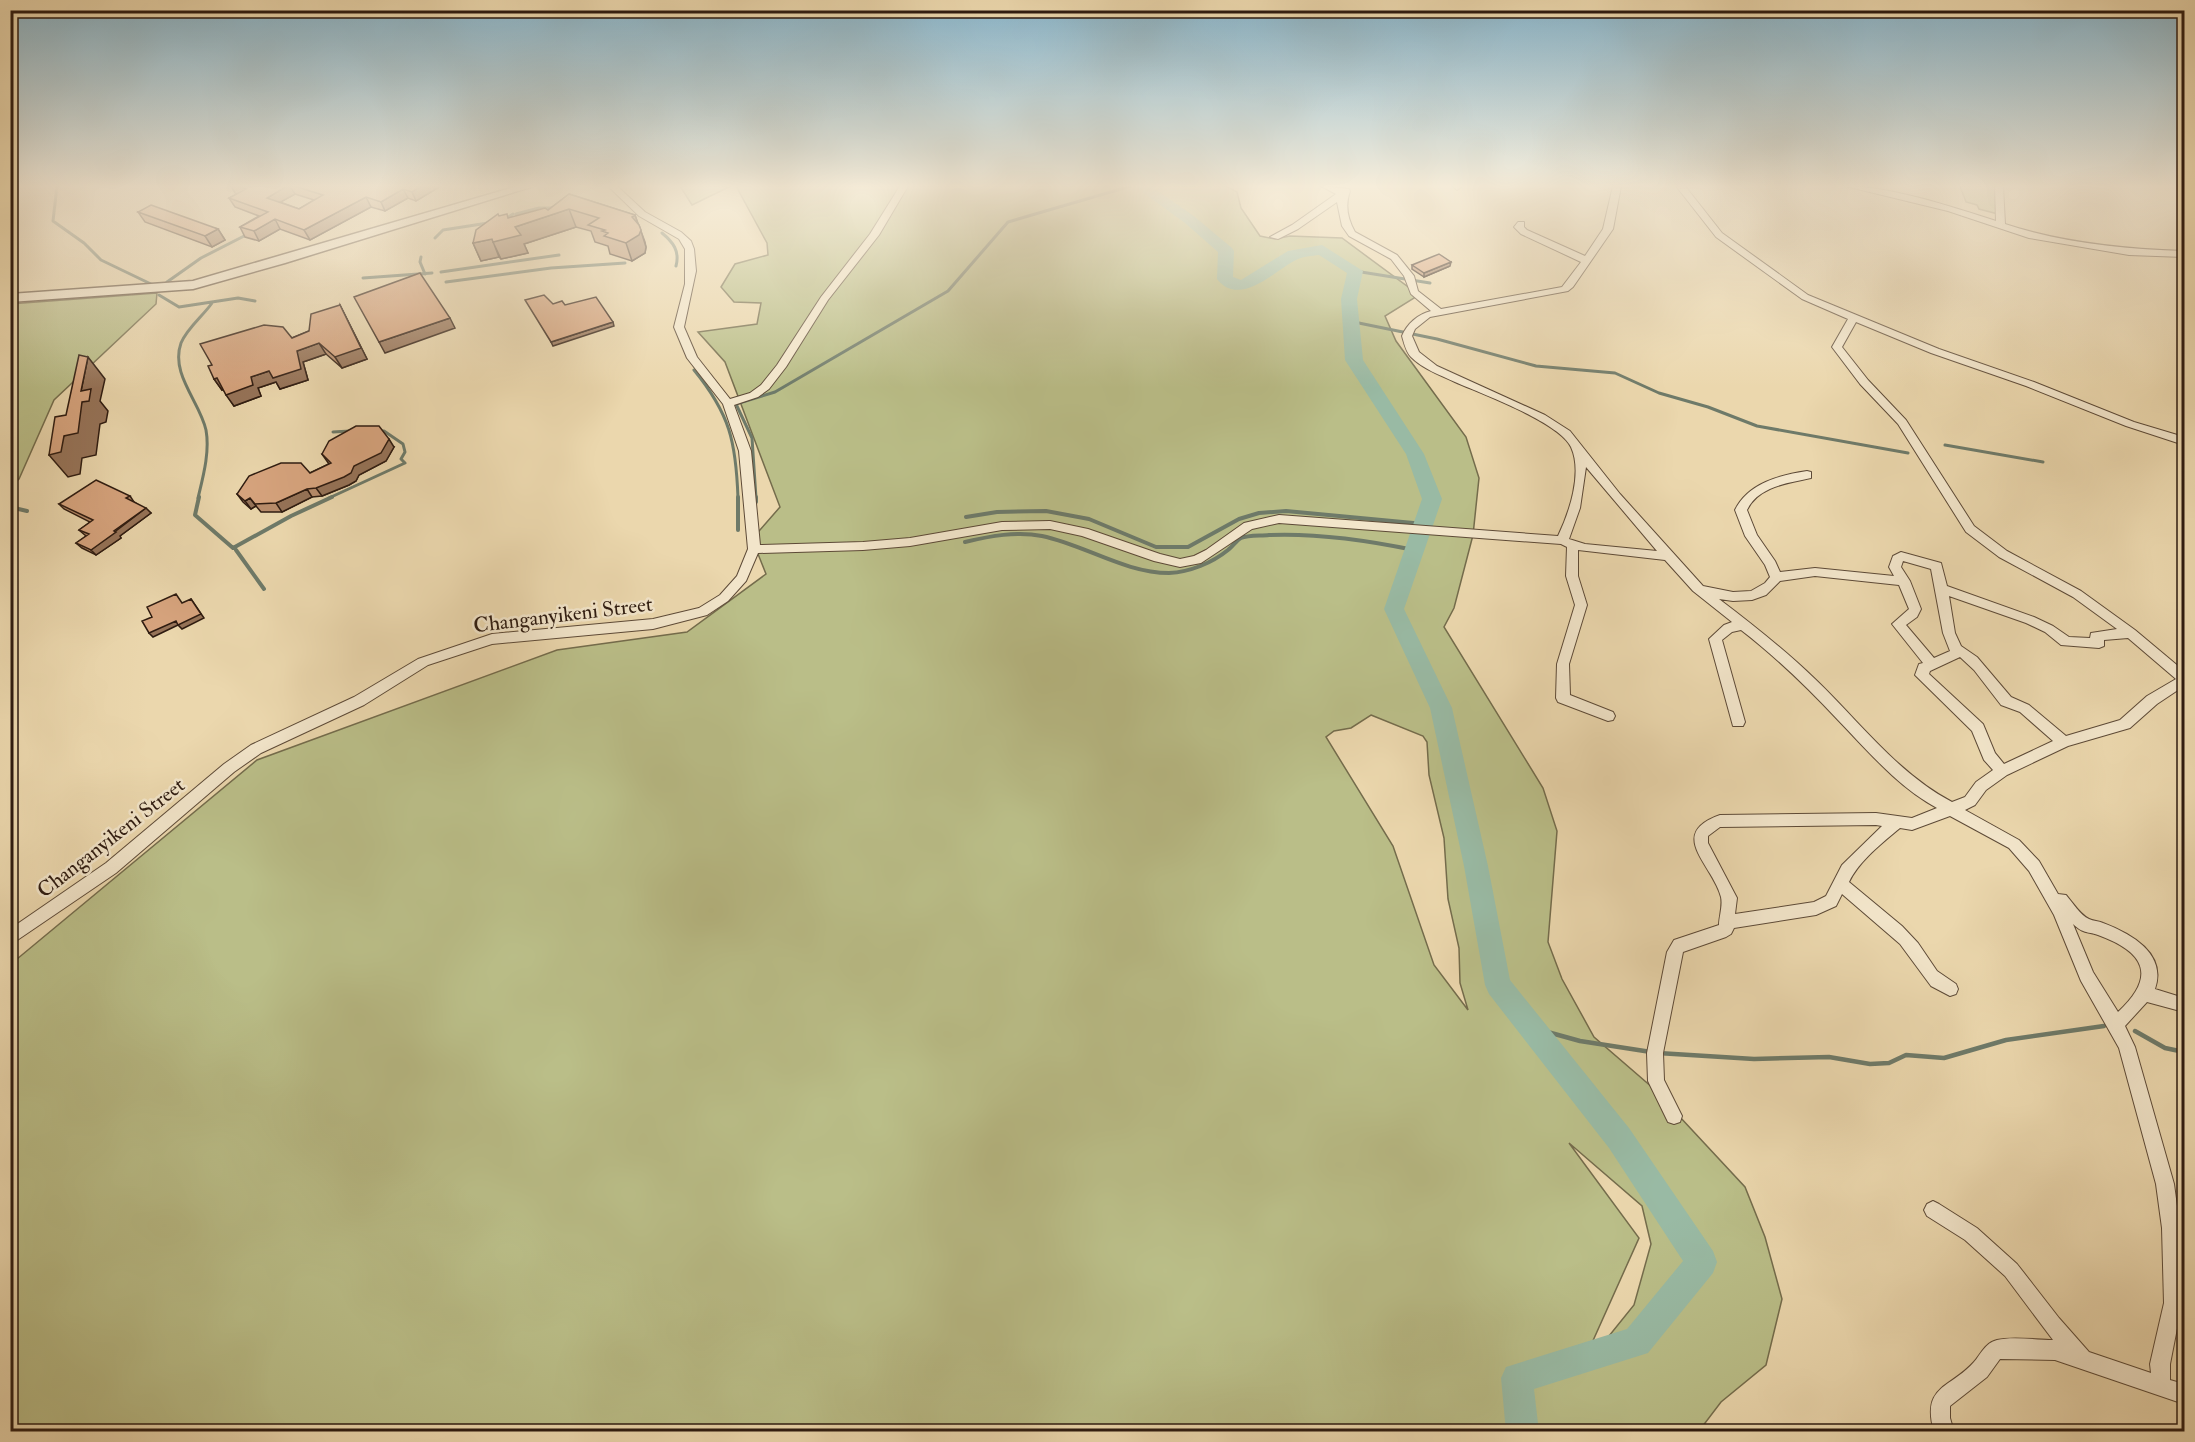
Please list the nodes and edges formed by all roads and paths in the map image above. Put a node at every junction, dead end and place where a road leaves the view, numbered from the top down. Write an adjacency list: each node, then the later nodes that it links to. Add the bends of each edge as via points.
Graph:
1 (306, 253): 11 (street, via 194,285)
2 (688, 253): 14 (street, via 689,296 679,327 692,358)
3 (860, 253): 14 (street, via 765,387 754,395)
4 (1389, 253): 12 (street, via 1409,276 1414,292)
5 (1570, 253): 10 (street)
6 (1592, 253): 10 (street)
7 (1744, 253): 13 (street, via 1805,297)
8 (2169, 253): 9 (street)
9 (2184, 254)
10 (1587, 261): 12 (street, via 1564,289)
11 (10, 298)
12 (1438, 312): 16 (street, via 1427,315 1409,334 1414,354 1542,417 1565,433)
13 (1853, 319): 15 (street); 26 (street, via 1837,347 1902,422 1970,529 2003,554 2077,594)
14 (728, 402): 19 (street, via 745,451)
15 (2184, 441)
16 (1578, 449): 18 (street, via 1580,477); 20 (street)
17 (1807, 475): 21 (street, via 1779,479 1748,497 1742,506 1751,536)
18 (1567, 543): 19 (street, via 1280,519 1248,526 1197,560 1180,562 1050,525 1002,526 863,546); 20 (street); 30 (street, via 1581,605 1563,664 1563,698)
19 (754, 549): 39 (street, Changanyikeni Street, via 738,582 724,598 703,612 653,624 492,639 470,645 423,662 359,701 266,743 229,768 111,868)
20 (1668, 556): 23 (street)
21 (1776, 577): 22 (street, via 1815,572); 23 (street, via 1770,588 1757,596)
22 (1904, 581): 24 (street, via 1895,567 1897,559 1904,555 1937,566); 28 (street, via 1915,609 1898,624)
23 (1696, 588): 25 (street)
24 (1942, 589): 26 (street, via 2030,620 2066,642 2092,644 2099,643 2096,636); 27 (street, via 1949,633)
25 (1742, 625): 31 (street, via 1728,628 1715,639); 34 (street, via 1812,683 1923,794)
26 (2131, 633): 29 (street)
27 (1957, 650): 28 (street, via 1950,658); 32 (street, via 1979,664 2006,701 2021,706)
28 (1932, 665): 33 (street, via 1924,668 1922,675 1978,728 1989,756)
29 (2184, 679): 32 (street, via 2125,724)
30 (1608, 716)
31 (1738, 722)
32 (2064, 742): 33 (street)
33 (2002, 771): 34 (street, via 1981,786 1970,801)
34 (1951, 809): 35 (street, via 1912,824); 37 (street, via 2014,844)
35 (1898, 822): 36 (street, via 1847,870); 38 (street, via 1783,819 1712,824 1701,834 1701,843 1729,898)
36 (1839, 883): 38 (street, via 1831,901 1816,908); 40 (street, via 1913,948 1930,977)
37 (2046, 885): 41 (street, via 2087,927 2094,926 2123,940 2149,961); 43 (street, via 2086,976)
38 (1726, 922): 44 (street, via 1726,929 1718,935 1683,942 1674,957 1655,1053 1656,1081)
39 (10, 938)
40 (1950, 989)
41 (2146, 994): 42 (street); 43 (street)
42 (2184, 1005)
43 (2116, 1024): 46 (street, via 2130,1057 2165,1184)
44 (1674, 1116)
45 (1933, 1210): 47 (street, via 1971,1234 2011,1270)
46 (2178, 1257): 48 (street, via 2160,1364)
47 (2083, 1359): 48 (street); 50 (street, via 2055,1350 1991,1352 1979,1370 1946,1392 1939,1413)
48 (2161, 1385): 49 (street)
49 (2184, 1394)
50 (1944, 1431)

